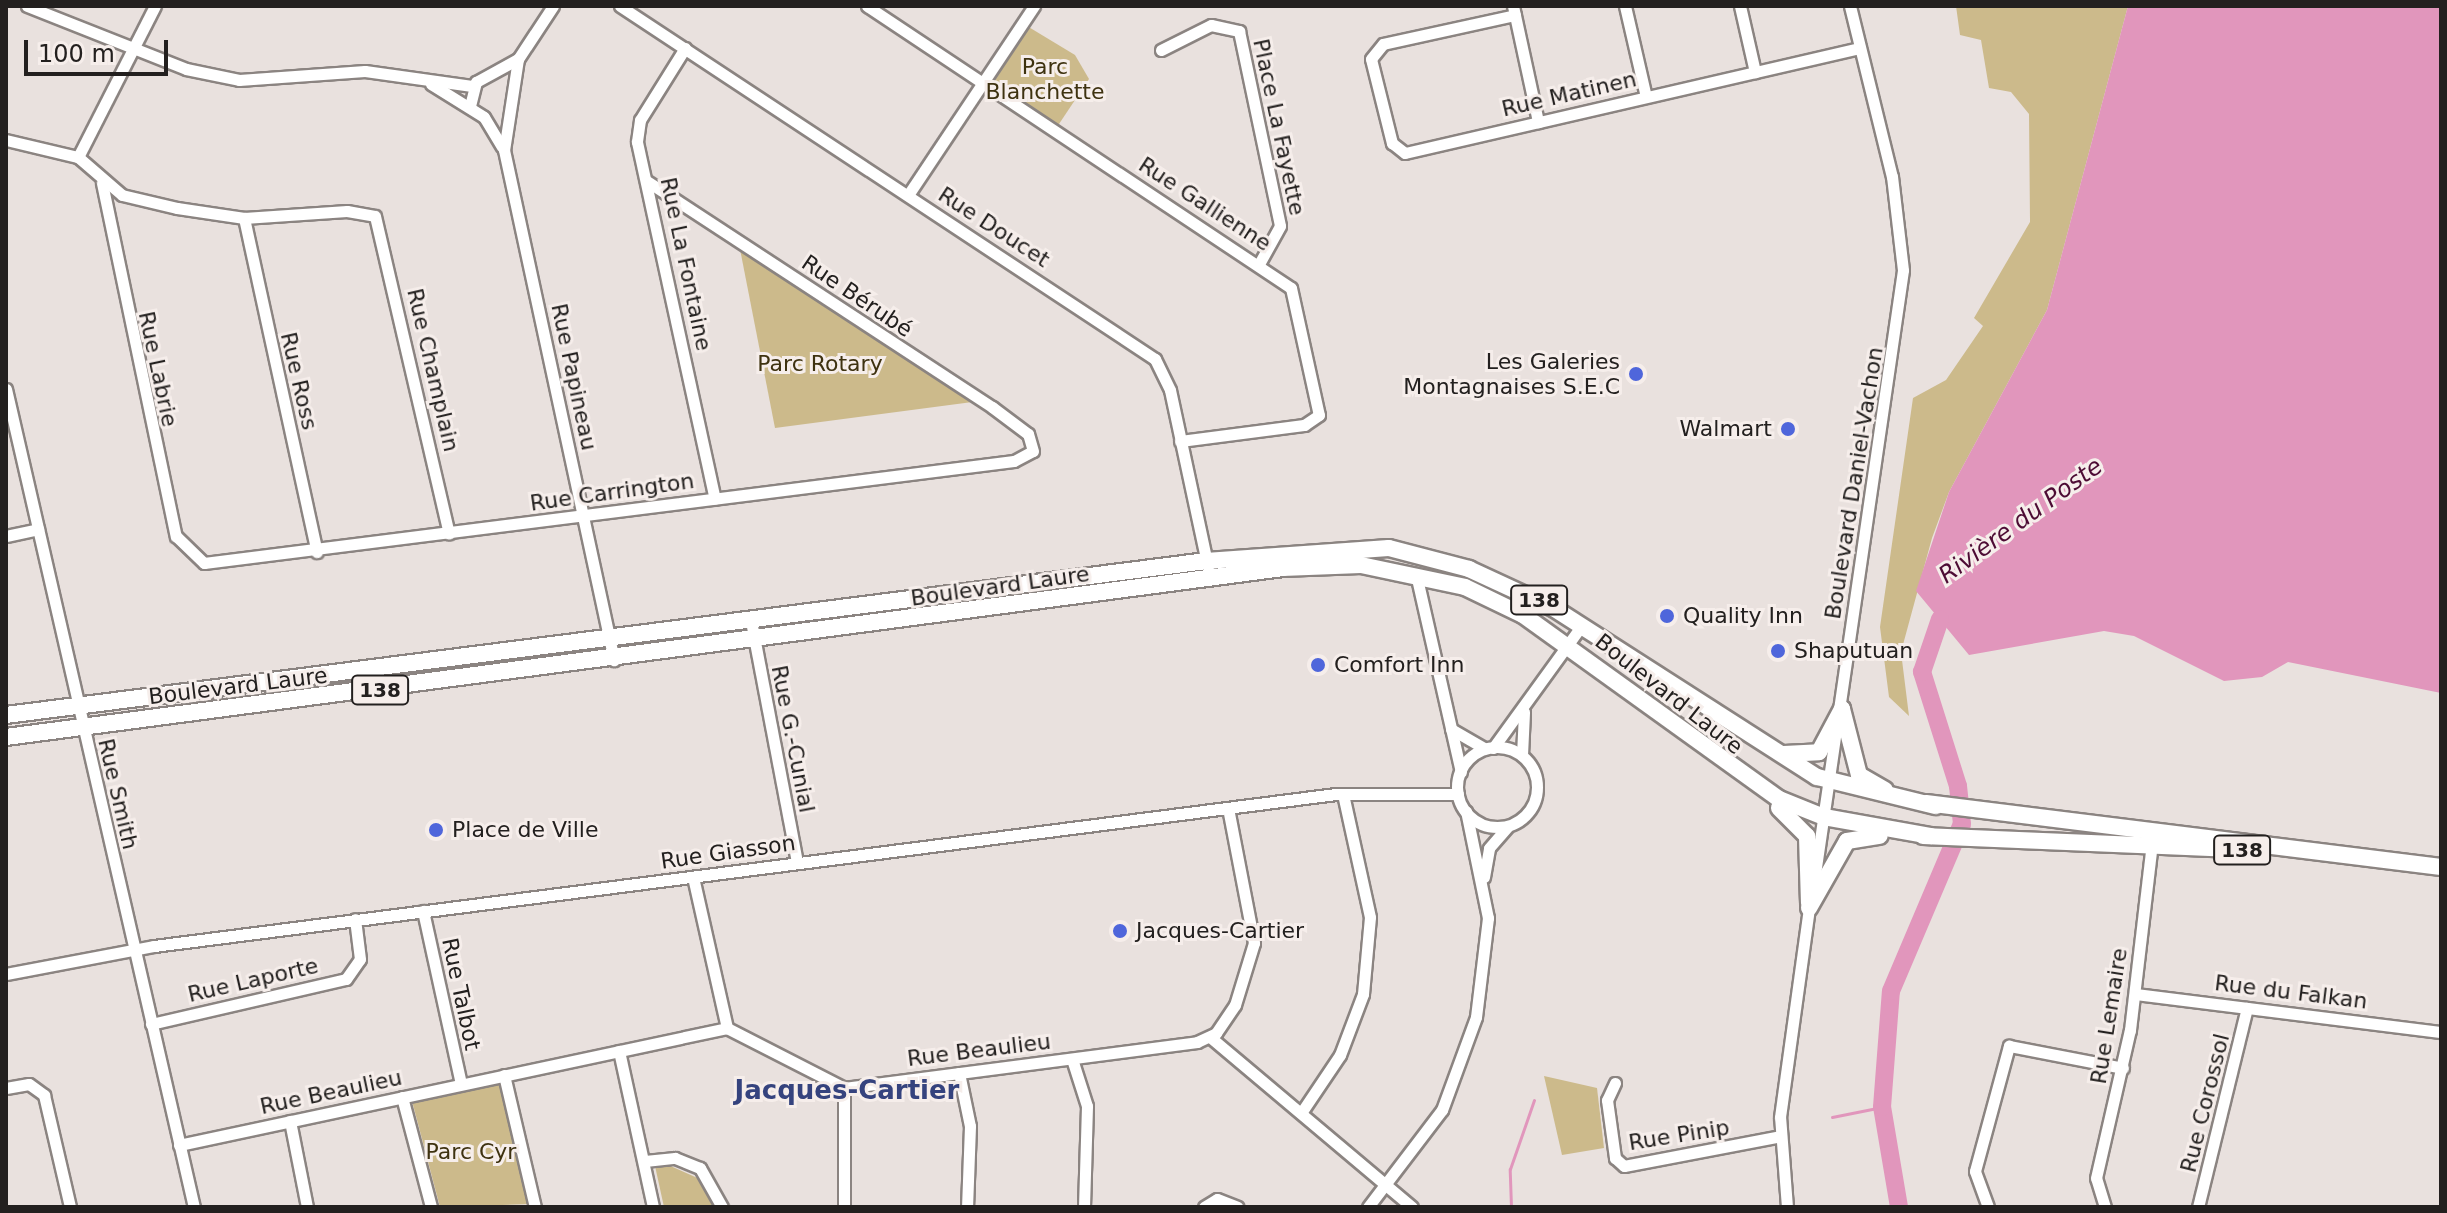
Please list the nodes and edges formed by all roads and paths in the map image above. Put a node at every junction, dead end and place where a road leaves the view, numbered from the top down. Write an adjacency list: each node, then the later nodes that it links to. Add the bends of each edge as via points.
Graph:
1 (27, 6): 13 (street)
2 (155, 6): 13 (street)
3 (553, 6): 15 (street)
4 (620, 6): 11 (street, Rue Doucet)
5 (1034, 6): 19 (street)
6 (1625, 6): 22 (street)
7 (1740, 6): 16 (street)
8 (1850, 6): 12 (street, Boulevard Daniel-Vachon)
9 (870, 7): 19 (street, Rue Gallienne)
10 (1514, 11): 26 (street); 26 (street, Rue Matinen, via 1383,44 1371,59 1392,143 1405,153)
11 (685, 48): 30 (street, Rue La Fontaine, via 640,120 637,142); 32 (street, Rue Doucet)
12 (1860, 48): 16 (street, Rue Matinen); 55 (street, Boulevard Daniel-Vachon, via 1892,177 1903,270)
13 (133, 50): 18 (street, via 239,80 365,71); 29 (street)
14 (1161, 50): 34 (street, Place La Fayette, via 1211,25 1239,31 1280,226)
15 (518, 59): 17 (street); 21 (street)
16 (1755, 72): 22 (street, Rue Matinen)
17 (492, 78): 20 (street); 21 (street)
18 (427, 82): 20 (street); 23 (street)
19 (985, 82): 32 (street); 34 (street, Rue Gallienne)
20 (472, 86): 23 (street)
21 (508, 94): 24 (street)
22 (1646, 97): 26 (street, Rue Matinen)
23 (470, 106): 25 (street)
24 (505, 109): 25 (street); 28 (street)
25 (484, 117): 28 (street)
26 (1538, 122)
27 (6, 140): 29 (street)
28 (504, 150): 39 (street, Rue Papineau)
29 (78, 157): 31 (street)
30 (648, 182): 37 (street, Rue Bérubé, via 992,407 1028,434); 38 (street, Rue La Fontaine)
31 (102, 183): 33 (street, via 155,203); 44 (street, Rue Labrie, via 176,536)
32 (908, 195): 36 (street, Rue Doucet, via 1155,359)
33 (244, 218): 41 (street, Rue Champlain, via 347,211 375,216); 43 (street, Rue Ross)
34 (1259, 264): 36 (street, Rue Gallienne, via 1291,288 1319,415 1304,425)
35 (6, 389): 40 (street, Rue Smith)
36 (1180, 441): 45 (street, Rue Doucet)
37 (1033, 451): 38 (street, Rue Carrington, via 1014,461)
38 (715, 499): 39 (street, Rue Carrington)
39 (583, 516): 41 (street, Rue Carrington); 50 (street, Rue Papineau)
40 (38, 529): 42 (street); 54 (street, Rue Smith)
41 (449, 534): 43 (street, Rue Carrington)
42 (6, 536)
43 (317, 552): 44 (street, Rue Carrington, via 234,563)
44 (195, 556)
45 (1206, 561): 47 (street, Rue Doucet); 48 (highway, Boulevard Laure / 138); 49 (highway, Boulevard Laure / 138, via 1389,548 1469,569)
46 (1416, 574): 47 (highway, Boulevard Laure / 138, via 1361,565); 52 (highway, Boulevard Laure / 138, via 1465,587); 59 (street)
47 (1211, 579): 51 (highway, Boulevard Laure / 138)
48 (751, 621): 50 (highway, Boulevard Laure / 138); 51 (street, Rue G.-Cunial)
49 (1582, 625): 52 (street); 61 (highway, Boulevard Laure / 138)
50 (609, 636): 53 (street, Rue Papineau); 54 (highway, Boulevard Laure / 138)
51 (754, 642): 53 (highway, Boulevard Laure / 138); 78 (street, Rue G.-Cunial)
52 (1569, 645): 56 (street); 66 (highway, Boulevard Laure / 138)
53 (614, 660): 58 (highway, Boulevard Laure / 138)
54 (78, 706): 57 (highway, Boulevard Laure / 138); 58 (street, Rue Smith)
55 (1842, 709): 61 (highway, via 1824,747 1806,759); 65 (street, Boulevard Daniel-Vachon); 69 (highway, via 1859,775)
56 (1524, 711): 62 (street); 63 (street)
57 (6, 715)
58 (83, 728): 60 (highway, Boulevard Laure / 138); 85 (street, Rue Smith)
59 (1451, 728): 62 (street); 64 (street)
60 (6, 737)
61 (1745, 737): 65 (highway, Boulevard Laure / 138)
62 (1489, 748): 63 (street); 64 (street)
63 (1522, 755): 73 (street, via 1537,788 1529,811)
64 (1461, 772): 68 (street)
65 (1830, 782): 69 (highway, Boulevard Laure / 138); 72 (street, Boulevard Daniel-Vachon)
66 (1750, 783): 72 (highway, Boulevard Laure / 138); 82 (highway, via 1807,836)
67 (1343, 794): 68 (street, Rue Giasson); 70 (street, Rue Giasson); 103 (street, via 1370,917 1363,994 1340,1055)
68 (1458, 794): 71 (street)
69 (1935, 806): 74 (highway, 138)
70 (1228, 808): 78 (street, Rue Giasson); 92 (street, via 1254,943 1235,1005)
71 (1466, 811): 73 (street, via 1485,825); 81 (street)
72 (1824, 817): 75 (highway, Boulevard Laure / 138); 82 (street, Boulevard Daniel-Vachon)
73 (1509, 825): 81 (street, via 1489,848)
74 (2153, 827): 76 (street, Rue Lemaire); 77 (highway, 138)
75 (1931, 836): 76 (highway, 138); 82 (highway, via 1847,841)
76 (2151, 848): 77 (highway, 138); 87 (street, Rue Lemaire)
77 (2333, 853): 79 (highway, 138)
78 (797, 863): 80 (street, Rue Giasson)
79 (2441, 867)
80 (693, 877): 83 (street, Rue Giasson); 90 (street)
81 (1484, 882): 108 (street, via 1487,947 1470,1042 1442,1110)
82 (1809, 908): 105 (street, Boulevard Daniel-Vachon)
83 (423, 911): 84 (street, Rue Giasson); 99 (street, Rue Talbot)
84 (355, 919): 85 (street, Rue Giasson); 89 (street, Rue Laporte, via 360,959 346,979)
85 (134, 950): 86 (street, Rue Giasson); 89 (street, Rue Smith)
86 (6, 974)
87 (2135, 994): 88 (street, Rue du Falkan); 95 (street, Rue Lemaire)
88 (2247, 1008): 91 (street, Rue du Falkan); 126 (street, Rue Corossol)
89 (151, 1024): 106 (street, Rue Smith)
90 (727, 1028): 93 (street, Rue Beaulieu); 101 (street)
91 (2441, 1032)
92 (1210, 1037): 94 (street, Rue Beaulieu); 103 (street)
93 (619, 1051): 97 (street, Rue Beaulieu); 107 (street)
94 (1072, 1059): 96 (street, Rue Beaulieu); 118 (street, via 1087,1106)
95 (2123, 1068): 124 (street, via 2009,1046 1975,1171); 125 (street, Rue Lemaire, via 2096,1178)
96 (959, 1073): 101 (street, Rue Beaulieu); 117 (street, via 970,1126)
97 (504, 1075): 99 (street, Rue Beaulieu); 113 (street)
98 (1615, 1083): 105 (street, Rue Pinip, via 1607,1100 1615,1158 1624,1166)
99 (461, 1084): 102 (street, Rue Beaulieu)
100 (6, 1088): 109 (street, via 34,1086 44,1095)
101 (844, 1088): 116 (street)
102 (402, 1097): 104 (street, Rue Beaulieu); 112 (street)
103 (1301, 1113): 108 (street)
104 (290, 1121): 106 (street, Rue Beaulieu); 111 (street)
105 (1781, 1136): 123 (street, Boulevard Daniel-Vachon)
106 (179, 1145): 110 (street, Rue Smith)
107 (645, 1161): 114 (street); 115 (street, via 675,1158 700,1168)
108 (1389, 1187): 121 (street); 122 (street)
109 (70, 1207)
110 (194, 1207)
111 (307, 1207)
112 (431, 1207)
113 (535, 1207)
114 (653, 1207)
115 (722, 1207)
116 (844, 1207)
117 (967, 1207)
118 (1084, 1207)
119 (1204, 1207): 120 (street, via 1217,1199)
120 (1238, 1207)
121 (1368, 1207)
122 (1412, 1207)
123 (1787, 1207)
124 (1988, 1207)
125 (2105, 1207)
126 (2198, 1207)

